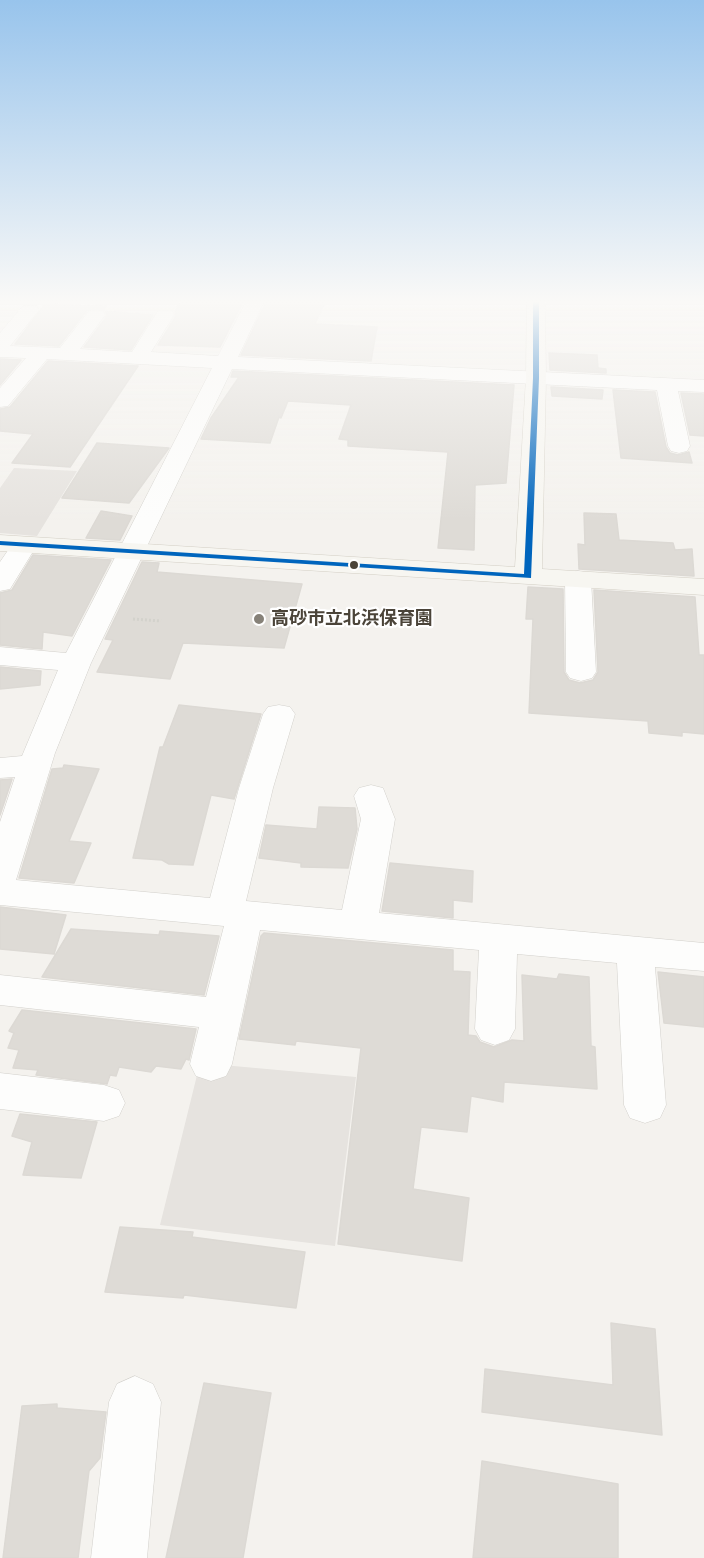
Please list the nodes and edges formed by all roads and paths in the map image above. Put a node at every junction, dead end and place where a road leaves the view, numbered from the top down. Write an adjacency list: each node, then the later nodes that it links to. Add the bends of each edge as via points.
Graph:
1 (23, 375): 8 (street)
2 (219, 375): 11 (street)
3 (472, 375): 5 (street)
4 (536, 375): 5 (street)
5 (536, 378): 6 (street); 12 (street)
6 (666, 384): 7 (street); 9 (street)
7 (704, 386)
8 (0, 401)
9 (680, 445)
10 (12, 544): 11 (street); 14 (street)
11 (132, 552): 12 (street); 17 (street)
12 (528, 576): 13 (street)
13 (578, 579): 15 (street); 18 (street)
14 (0, 583)
15 (704, 587)
16 (0, 656): 17 (street)
17 (76, 663): 20 (street)
18 (581, 672)
19 (279, 714): 25 (street, via 256,788)
20 (36, 765): 21 (street); 23 (street)
21 (0, 768)
22 (371, 796): 26 (street, via 378,819)
23 (0, 878)
24 (0, 892): 25 (street)
25 (235, 913): 26 (street); 31 (street)
26 (358, 925): 27 (street)
27 (499, 938): 28 (street); 32 (street)
28 (635, 950): 29 (street); 36 (street)
29 (704, 957)
30 (0, 990): 31 (street)
31 (222, 1014): 33 (street)
32 (495, 1029)
33 (211, 1064)
34 (0, 1091): 35 (street)
35 (104, 1103)
36 (645, 1105)
37 (135, 1402): 38 (street)
38 (119, 1558)

